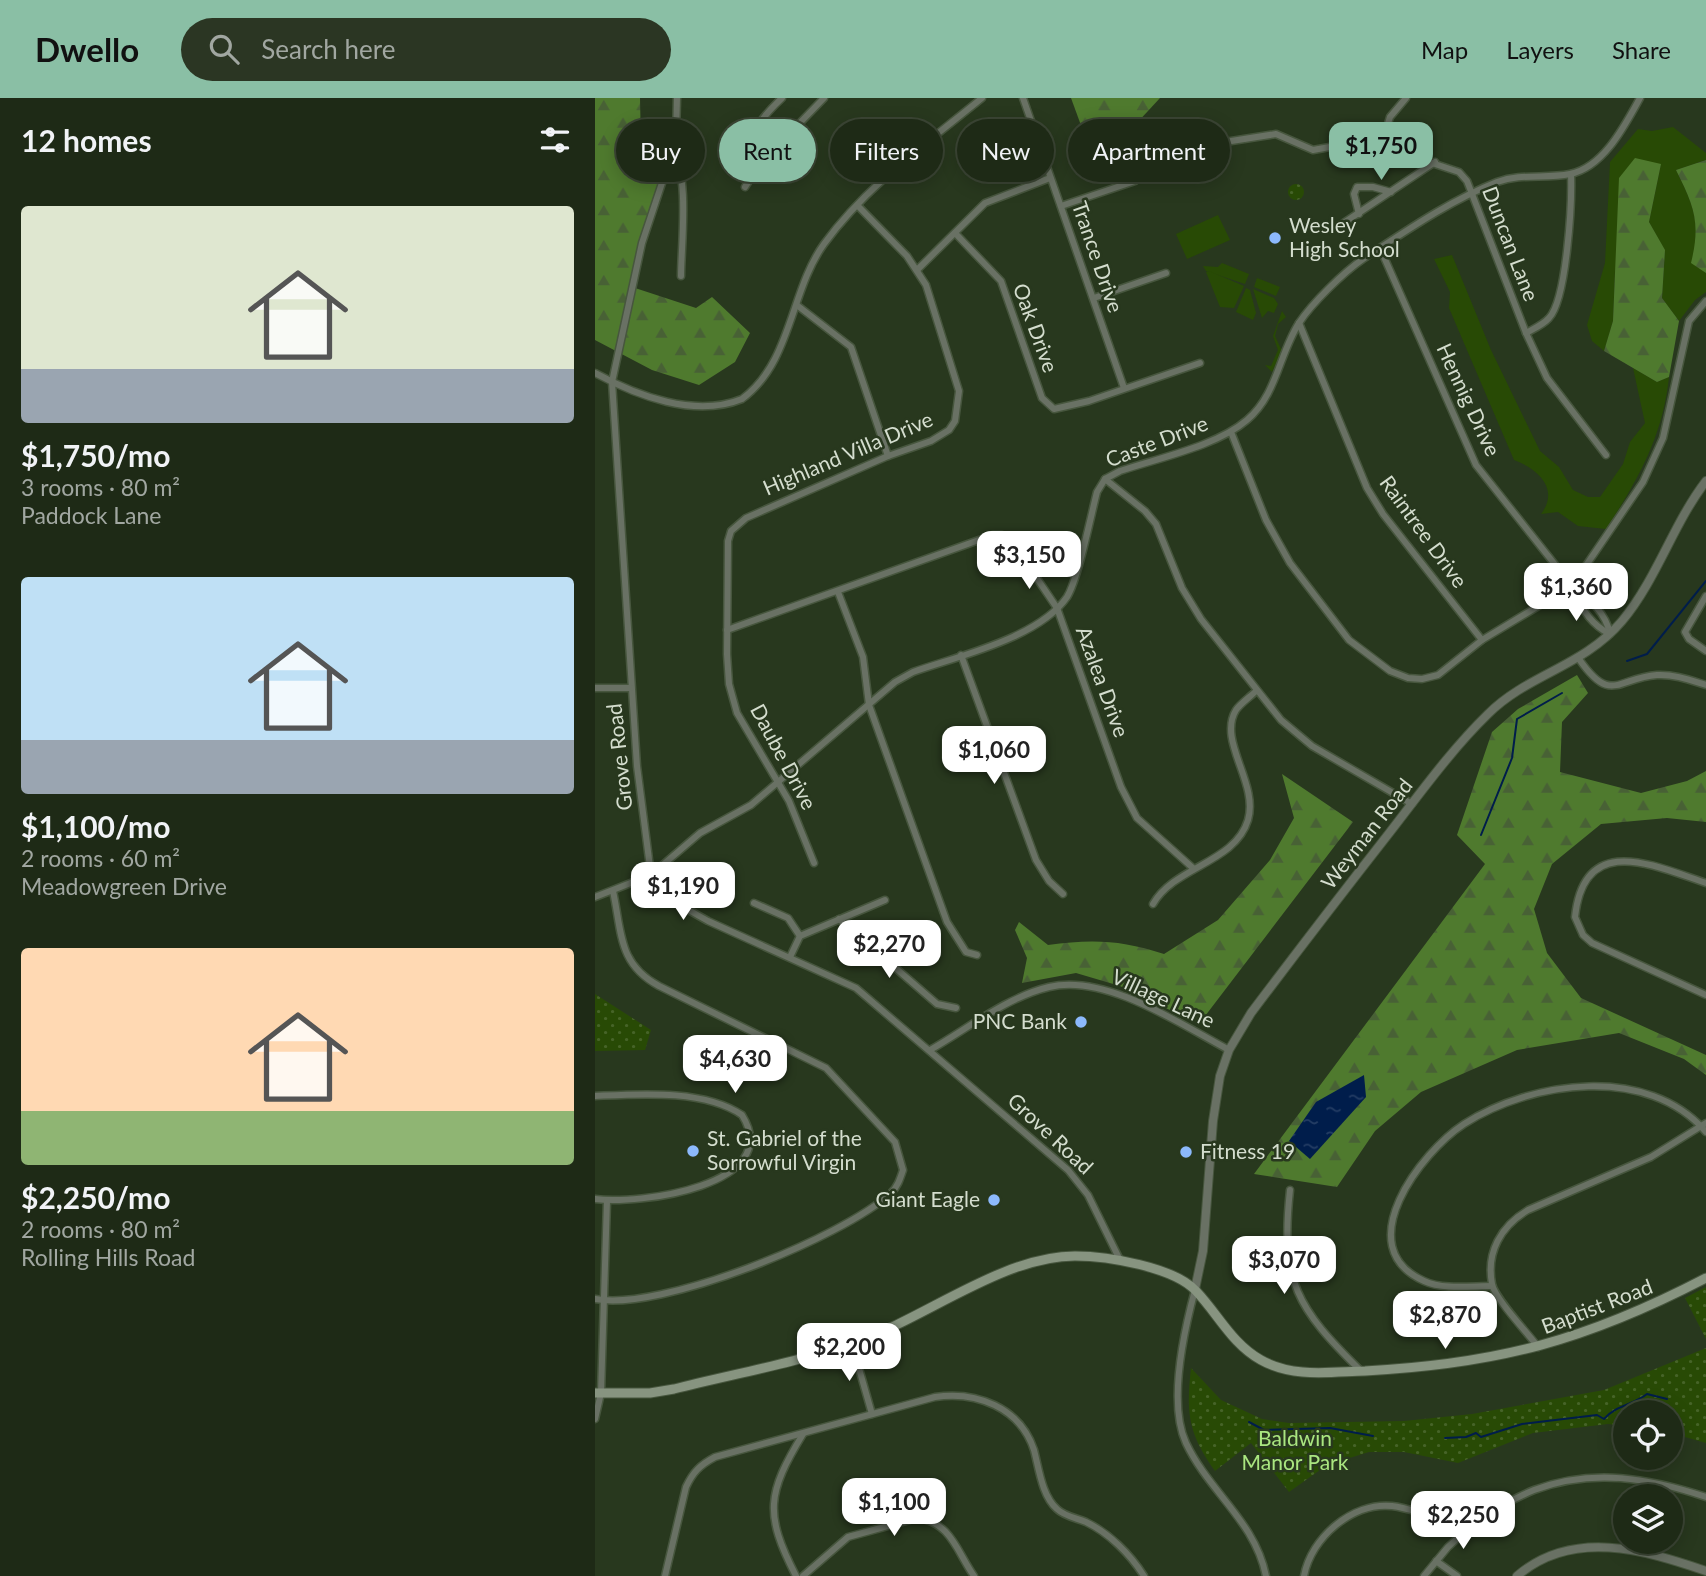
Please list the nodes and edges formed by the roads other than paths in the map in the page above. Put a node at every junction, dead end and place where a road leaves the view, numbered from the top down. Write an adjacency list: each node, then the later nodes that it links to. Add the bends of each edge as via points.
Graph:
1 (677, 98): 8 (street, Grove Road)
2 (782, 98): 9 (street)
3 (824, 98): 10 (street)
4 (982, 98): 25 (street, via 915,150)
5 (1023, 98): 11 (street, Trance Drive)
6 (1406, 98): 13 (street, via 1391,117)
7 (1640, 98): 15 (street, via 1600,158)
8 (676, 119)
9 (761, 119)
10 (804, 119)
11 (1030, 119)
12 (1230, 141): 13 (street, Duncan Lane, via 1276,134 1313,150 1352,144)
13 (1381, 146): 14 (street, Duncan Lane)
14 (1435, 162): 23 (street); 24 (street, Duncan Lane, via 1459,172)
15 (1571, 174): 24 (street, Caste Drive, via 1525,174); 38 (street, via 1560,298 1548,320)
16 (662, 182): 41 (street, Grove Road, via 642,243)
17 (684, 182): 33 (street)
18 (748, 182): 22 (street)
19 (1038, 182): 29 (street, via 995,197)
20 (1052, 182): 26 (street, Trance Drive)
21 (1132, 182): 26 (street)
22 (745, 187)
23 (1391, 192): 27 (street); 27 (street, via 1357,187 1354,194)
24 (1472, 194): 30 (street, Caste Drive); 38 (street, Duncan Lane)
25 (858, 206): 31 (street, Highland Villa Drive); 36 (street, via 816,256)
26 (1061, 206): 34 (street, Trance Drive)
27 (1359, 214): 28 (street)
28 (1342, 224)
29 (955, 233): 31 (street); 42 (street, Oak Drive, via 1001,281 1048,405 1062,410)
30 (1380, 248): 37 (street, Caste Drive, via 1357,263); 49 (street, Hennig Drive, via 1476,465)
31 (918, 269): 45 (street, Highland Villa Drive, via 933,302 955,379 958,409 955,421 940,437)
32 (1166, 273): 34 (street)
33 (681, 276)
34 (1094, 298): 42 (street, Trance Drive)
35 (1706, 301): 49 (street, via 1689,321 1663,438 1643,482)
36 (798, 306): 41 (street, via 777,355 742,399 712,405 666,402); 45 (street, via 852,347)
37 (1299, 323): 43 (street, Caste Drive, via 1268,395 1249,419); 55 (street, Raintree Drive, via 1367,488)
38 (1526, 333): 44 (street, Duncan Lane, via 1547,378)
39 (1200, 363): 42 (street, Oak Drive)
40 (595, 373): 41 (street)
41 (612, 382): 61 (street, Grove Road)
42 (1124, 388)
43 (1231, 432): 46 (street, Caste Drive); 55 (street, via 1266,520 1290,563 1363,653 1390,671 1422,679 1438,675)
44 (1606, 455)
45 (888, 456): 48 (street, Highland Villa Drive, via 737,524 728,541)
46 (1105, 480): 52 (street, Caste Drive, via 1097,492 1068,595); 62 (street, via 1156,524 1182,588)
47 (1706, 481): 54 (street, Weyman Road, via 1641,596)
48 (728, 582): 53 (street, Daube Drive)
49 (1572, 586): 54 (street, Hennig Drive, via 1587,596 1607,622); 54 (street, Hennig Drive, via 1578,603 1598,628); 55 (street)
50 (838, 592): 52 (street, Azalea Drive, via 1002,535 1011,540); 53 (street, Azalea Drive); 63 (street, via 863,657)
51 (1706, 596): 56 (street, via 1685,632)
52 (1057, 608): 57 (street, Caste Drive, via 1030,629); 67 (street, Azalea Drive, via 1121,787 1137,818)
53 (727, 629): 64 (street, Daube Drive, via 729,684 737,713)
54 (1610, 634): 58 (street, Weyman Road)
55 (1482, 640)
56 (1706, 651)
57 (961, 655): 63 (street, Caste Drive, via 913,672); 71 (street, via 1036,860)
58 (1580, 659): 59 (street, via 1592,678 1609,686 1655,675); 65 (street, Weyman Road, via 1521,688 1488,713)
59 (1706, 685)
60 (595, 688): 61 (street)
61 (631, 688): 68 (street, Grove Road)
62 (1256, 691): 65 (street, via 1280,720 1312,746); 67 (street, via 1237,710 1232,724 1232,741 1249,790 1247,823 1234,845)
63 (869, 705): 64 (street, Caste Drive); 78 (street, via 947,922 966,952)
64 (778, 784): 66 (street, Daube Drive, via 796,815); 68 (street, Caste Drive, via 737,815 701,833)
65 (1412, 804): 83 (street, Weyman Road, via 1274,982)
66 (814, 863)
67 (1194, 869): 75 (street, via 1161,891)
68 (648, 876): 70 (street, Caste Drive); 79 (street, Grove Road, via 696,914)
69 (1706, 883): 80 (street, via 1626,859 1601,867 1580,894 1575,917 1592,943)
70 (613, 891): 72 (street, Caste Drive); 94 (street, via 627,957 635,970 826,1068 895,1142 903,1170 891,1192 875,1205 786,1255 722,1277)
71 (1063, 894)
72 (595, 897)
73 (885, 900): 76 (street)
74 (754, 903): 77 (street, via 788,918)
75 (1153, 904)
76 (839, 919): 77 (street); 81 (street, via 937,1004)
77 (800, 936): 79 (street)
78 (977, 954)
79 (790, 957): 82 (street, Grove Road, via 856,988)
80 (1706, 995)
81 (956, 1008)
82 (930, 1050): 83 (street, Village Lane, via 1023,996 1050,986 1079,984 1107,989); 89 (street, Grove Road, via 1067,1170 1088,1195)
83 (1229, 1050): 92 (street, Weyman Road, via 1215,1106 1203,1251)
84 (595, 1096): 88 (street, via 669,1094 716,1104 742,1115 749,1135 735,1169 702,1185 649,1198)
85 (1705, 1127): 91 (street, via 1651,1157 1512,1219 1492,1253); 91 (street, via 1653,1097 1600,1086 1556,1089 1463,1125 1436,1147 1409,1182 1394,1212 1392,1247 1403,1266 1426,1282)
86 (1290, 1190): 97 (street, via 1286,1249 1301,1301 1323,1333)
87 (595, 1199): 88 (street)
88 (607, 1201): 94 (street)
89 (1120, 1261): 92 (main road, Baptist Road, via 1166,1274); 95 (main road, Baptist Road, via 1071,1256 1039,1260)
90 (1706, 1278): 96 (main road, Baptist Road, via 1629,1316)
91 (1492, 1286): 96 (street)
92 (1195, 1289): 97 (main road, Baptist Road, via 1242,1347 1263,1361 1289,1371); 111 (street, via 1178,1400 1180,1427 1199,1465 1256,1542)
93 (595, 1299): 94 (street)
94 (606, 1301): 98 (street)
95 (852, 1343): 98 (main road, Baptist Road, via 674,1389); 99 (street)
96 (1539, 1348): 97 (main road, Baptist Road, via 1446,1366)
97 (1361, 1371)
98 (598, 1393): 100 (street)
99 (872, 1414): 101 (street); 110 (street, via 949,1395 974,1397 999,1408 1030,1440 1055,1508 1105,1534)
100 (595, 1419)
101 (803, 1434): 106 (street, via 702,1464 692,1474); 107 (street, via 782,1468 773,1503 783,1551)
102 (1706, 1497): 103 (street, via 1655,1481 1588,1478 1537,1489)
103 (1485, 1514): 104 (street); 112 (street, via 1451,1520 1389,1506 1356,1512 1318,1543)
104 (1436, 1561): 113 (street); 114 (street)
105 (1706, 1571): 115 (street, via 1649,1552 1603,1546 1560,1552)
106 (666, 1576)
107 (796, 1576)
108 (803, 1576): 109 (street, via 842,1540 917,1518 945,1529)
109 (974, 1576)
110 (1144, 1576)
111 (1266, 1576)
112 (1304, 1576)
113 (1425, 1576)
114 (1457, 1576)
115 (1517, 1576)

